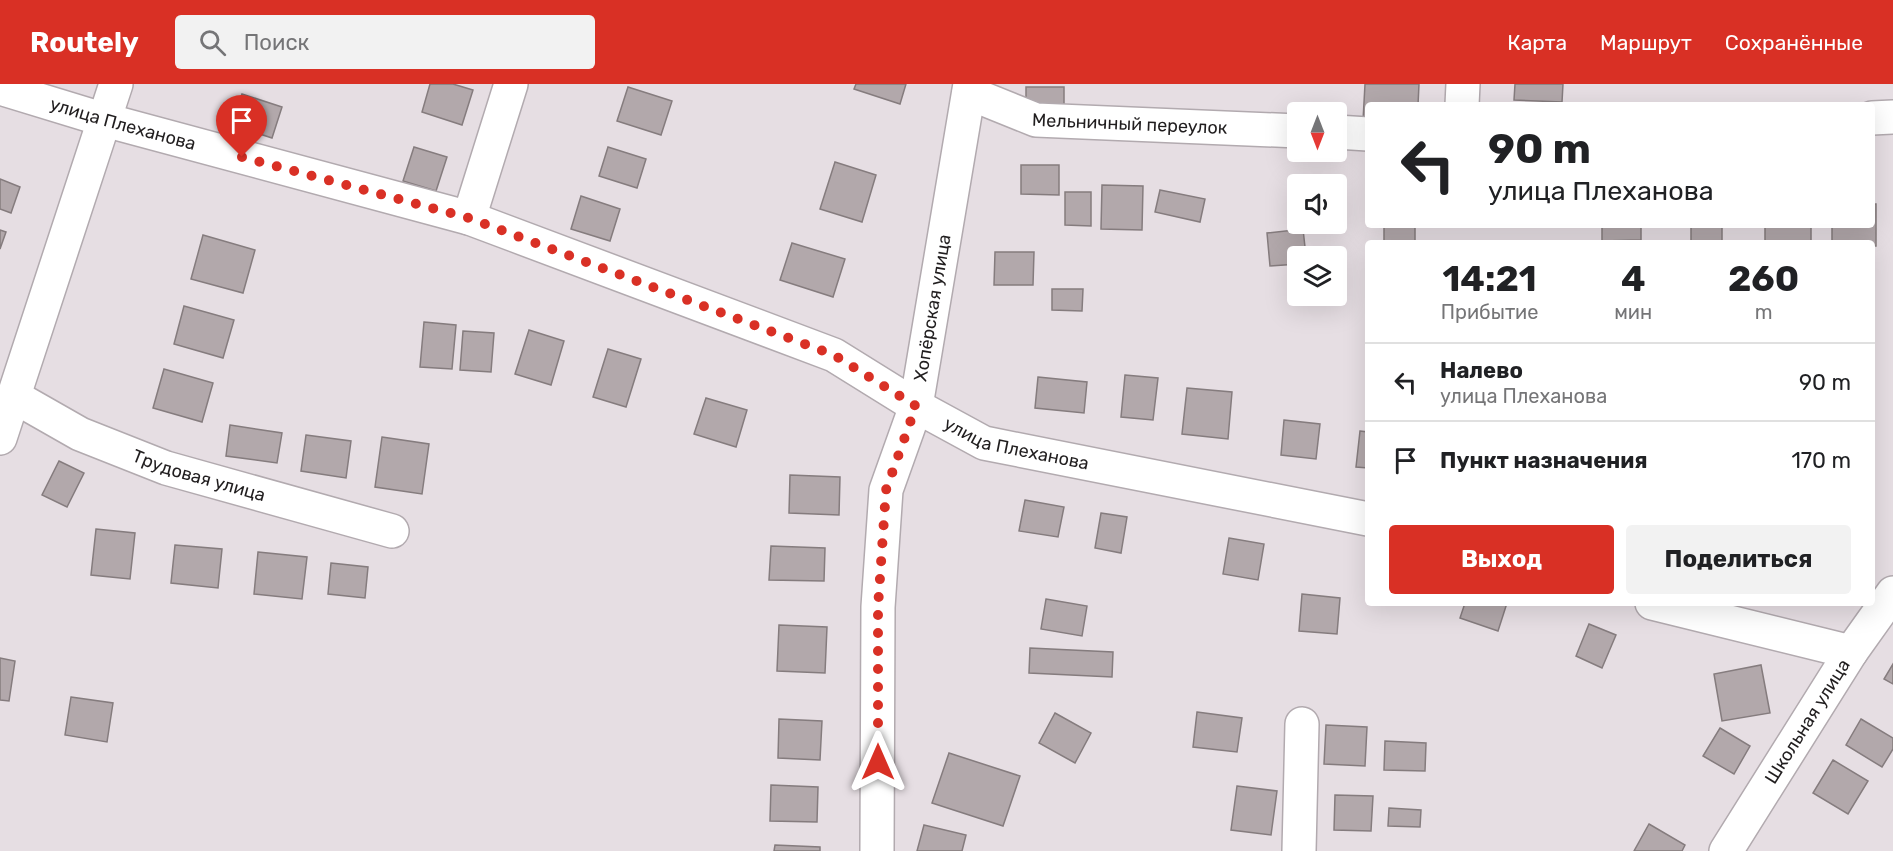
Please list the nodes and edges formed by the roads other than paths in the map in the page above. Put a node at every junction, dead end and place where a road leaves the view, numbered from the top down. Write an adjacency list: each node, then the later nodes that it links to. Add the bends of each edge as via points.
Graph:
1 (116, 84): 9 (street)
2 (511, 84): 13 (street)
3 (1463, 84): 6 (street)
4 (0, 88): 9 (street, улица Плеханова)
5 (969, 89): 10 (street, Мельничный переулок, via 1036,120); 15 (street, Хопёрская улица)
6 (1462, 102)
7 (1893, 117): 8 (street)
8 (1875, 118)
9 (105, 120): 13 (street, улица Плеханова); 14 (street)
10 (1287, 131)
11 (1347, 133): 12 (street)
12 (1365, 134)
13 (469, 218): 15 (street, улица Плеханова, via 834,355)
14 (15, 397): 16 (street); 18 (street, Трудовая улица, via 80,434 166,468)
15 (916, 406): 17 (street, улица Плеханова, via 984,443); 23 (street, Хопёрская улица, via 886,490 878,607)
16 (0, 438)
17 (1365, 518)
18 (392, 531)
19 (1893, 593): 21 (street, Школьная улица)
20 (1664, 606): 21 (street)
21 (1851, 652): 25 (street, Школьная улица)
22 (1302, 724): 24 (street)
23 (878, 851)
24 (1299, 851)
25 (1726, 851)

